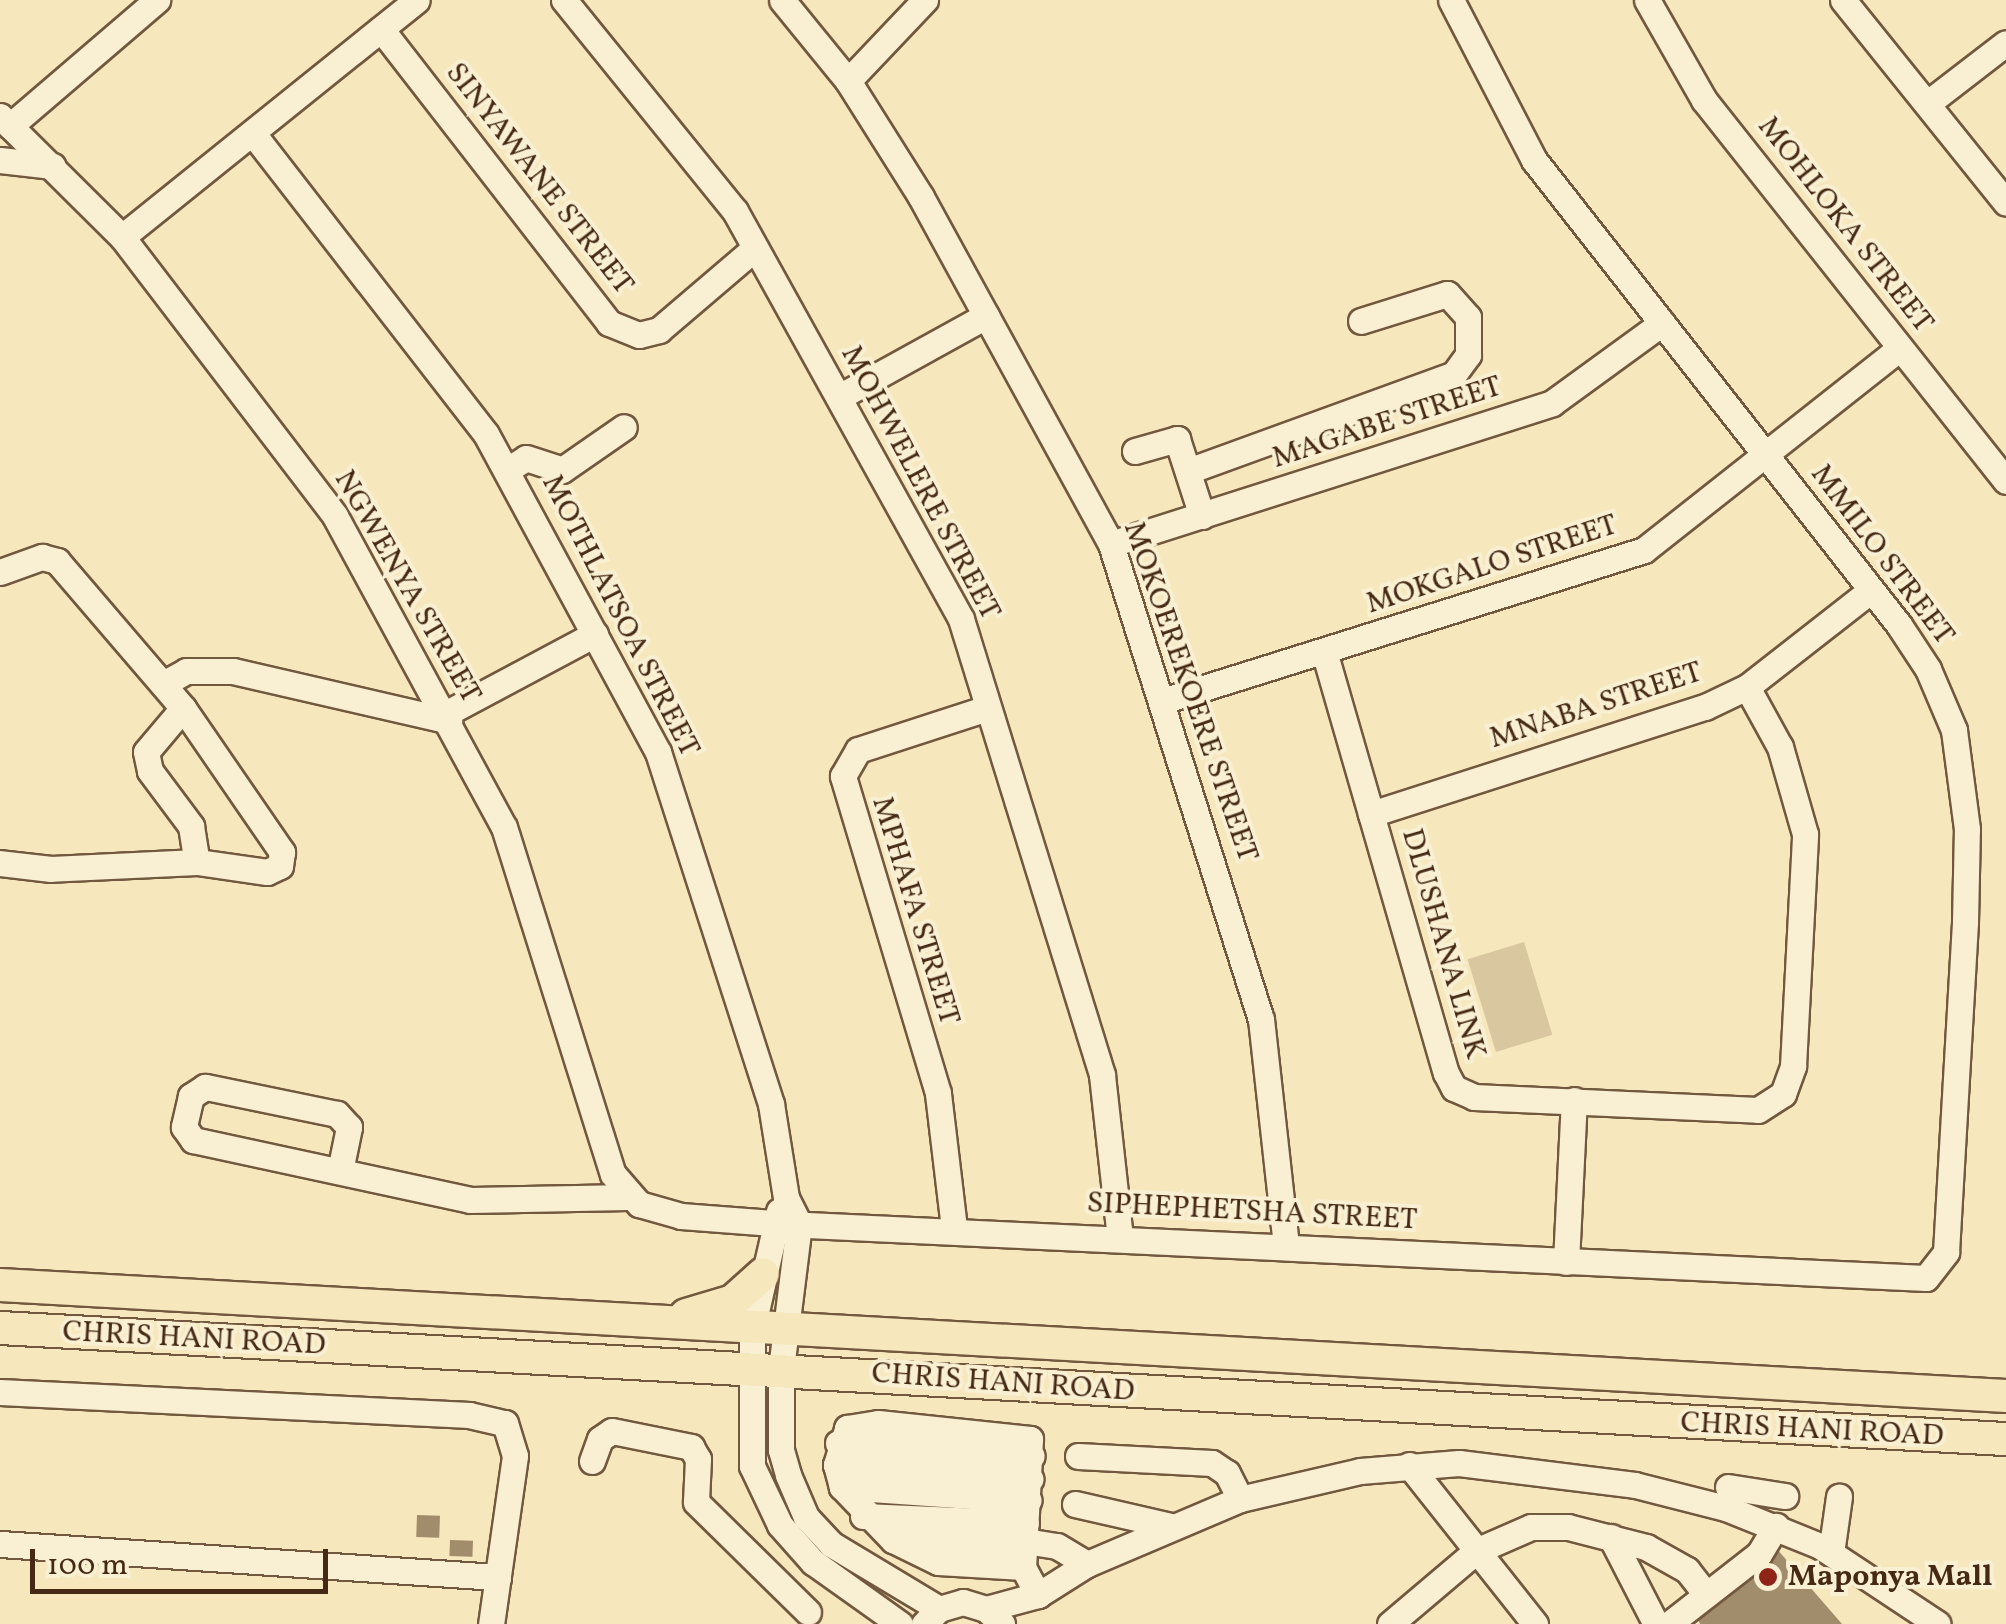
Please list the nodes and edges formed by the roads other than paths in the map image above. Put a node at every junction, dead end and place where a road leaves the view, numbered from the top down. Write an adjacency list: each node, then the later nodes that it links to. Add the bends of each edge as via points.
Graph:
1 (115, 0): 10 (street)
2 (157, 0): 10 (street)
3 (417, 0): 11 (street)
4 (564, 0): 21 (street, MOHWELERE STREET, via 735,212)
5 (782, 0): 13 (street, MOKOEREKOERE STREET)
6 (926, 0): 13 (street)
7 (1451, 0): 24 (street, MMILO STREET, via 1534,160)
8 (1647, 0): 25 (street, MOHLOKA STREET, via 1704,100)
9 (1843, 0): 14 (street)
10 (134, 20): 15 (street)
11 (381, 30): 16 (street); 21 (street, SINYAWANE STREET, via 609,322 639,335 659,330)
12 (2006, 42): 14 (street)
13 (848, 81): 22 (street, MOKOEREKOERE STREET)
14 (1928, 102): 19 (street)
15 (5, 121): 18 (street, NGWENYA STREET)
16 (254, 135): 20 (street); 30 (street, MOTHLATSOA STREET, via 456,390)
17 (0, 160): 18 (street)
18 (54, 166): 20 (street, NGWENYA STREET)
19 (2006, 203)
20 (122, 237): 44 (street, NGWENYA STREET, via 336,516)
21 (754, 248): 26 (street, MOHWELERE STREET)
22 (986, 316): 26 (street); 34 (street, MOKOEREKOERE STREET)
23 (1361, 321): 31 (street, via 1446,294 1468,317 1468,354 1454,374)
24 (1662, 323): 29 (street, MMILO STREET); 33 (street, MAGABE STREET, via 1552,403)
25 (1900, 348): 29 (street, MOKGALO STREET); 32 (street, MOHLOKA STREET)
26 (839, 398): 43 (street, MOHWELERE STREET, via 961,618)
27 (624, 427): 30 (street, via 562,470 526,458)
28 (1135, 451): 31 (street, via 1176,439)
29 (1766, 456): 36 (street, MMILO STREET); 38 (street, MOKGALO STREET, via 1644,550)
30 (507, 470): 37 (street, MOTHLATSOA STREET)
31 (1188, 471): 33 (street)
32 (2006, 480)
33 (1202, 516): 34 (street, MAGABE STREET)
34 (1111, 544): 41 (street, MOKOEREKOERE STREET)
35 (0, 572): 39 (street, via 42,557 57,561)
36 (1871, 590): 40 (street, MNABA STREET); 59 (street, MMILO STREET, via 1928,668 1954,730 1966,830 1946,1252 1926,1278)
37 (594, 634): 44 (street); 51 (street, MOTHLATSOA STREET, via 674,793 771,1104)
38 (1324, 651): 41 (street, MOKGALO STREET); 45 (street, DLUSHANA LINK)
39 (163, 684): 42 (street); 44 (street, via 186,671 233,671)
40 (1747, 687): 45 (street, MNABA STREET, via 1705,707); 48 (street, DLUSHANA LINK, via 1780,746 1805,834 1789,1081 1776,1102 1758,1110)
41 (1162, 701): 56 (street, MOKOEREKOERE STREET, via 1264,1033)
42 (183, 708): 46 (street, via 146,752 150,772 191,826); 46 (street, via 282,852 280,866 267,872)
43 (987, 708): 54 (street, MPHAFA STREET, via 858,750 843,776 938,1093); 55 (street, MOHWELERE STREET, via 1102,1075)
44 (447, 718): 50 (street, NGWENYA STREET, via 510,844 613,1174)
45 (1371, 814): 48 (street, DLUSHANA LINK, via 1449,1082 1474,1097)
46 (197, 862): 47 (street, via 51,869)
47 (0, 864)
48 (1574, 1100): 57 (street)
49 (340, 1171): 49 (street, via 192,1140 184,1127 191,1096 205,1087 338,1114 349,1127); 50 (street, via 470,1200)
50 (628, 1197): 52 (street, SIPHEPHETSHA STREET, via 660,1212)
51 (786, 1198): 52 (street); 53 (street, MOTHLATSOA STREET)
52 (772, 1222): 53 (street, SIPHEPHETSHA STREET); 58 (street)
53 (799, 1224): 54 (street, SIPHEPHETSHA STREET); 63 (street)
54 (954, 1228): 55 (street, SIPHEPHETSHA STREET)
55 (1120, 1237): 56 (street, SIPHEPHETSHA STREET)
56 (1286, 1246): 57 (street, SIPHEPHETSHA STREET)
57 (1566, 1262): 59 (street, SIPHEPHETSHA STREET)
58 (763, 1274): 61 (main road, via 724,1306); 63 (street)
59 (1904, 1281)
60 (0, 1285): 61 (main road, CHRIS HANI ROAD)
61 (657, 1322): 63 (main road, CHRIS HANI ROAD)
62 (0, 1328): 64 (main road, CHRIS HANI ROAD)
63 (768, 1329): 64 (street); 66 (main road, CHRIS HANI ROAD)
64 (765, 1368): 67 (main road, CHRIS HANI ROAD); 90 (street, via 781,1450 806,1516 859,1566); 93 (street, via 752,1466 761,1493 813,1562)
65 (0, 1392): 86 (street, via 469,1416 505,1424 515,1456)
66 (2000, 1395)
67 (2002, 1441)
68 (1078, 1456): 75 (street, via 1212,1463 1227,1473)
69 (592, 1461): 89 (street, via 600,1439 612,1431 691,1446 698,1459 696,1502)
70 (839, 1465): 77 (street); 78 (street); 78 (street, via 853,1424 1021,1434 1030,1438)
71 (1410, 1465): 75 (street); 80 (street, via 1508,1466 1635,1485); 83 (street)
72 (1728, 1487): 73 (street)
73 (1785, 1496)
74 (1839, 1497): 84 (street)
75 (1240, 1499): 79 (street)
76 (1076, 1504): 79 (street)
77 (864, 1516): 78 (street); 78 (street, via 893,1540 938,1562)
78 (1027, 1516): 85 (street, via 1057,1546); 88 (street)
79 (1171, 1526): 85 (street)
80 (1776, 1526): 84 (street); 87 (street, via 1760,1554)
81 (1611, 1537): 83 (street, via 1531,1527); 87 (street, via 1669,1558); 97 (street)
82 (0, 1544): 86 (street)
83 (1476, 1551): 95 (street); 96 (street)
84 (1830, 1553): 99 (street)
85 (1088, 1564): 88 (street)
86 (498, 1577): 92 (street)
87 (1705, 1592): 98 (street)
88 (1038, 1595): 91 (street); 94 (street)
89 (808, 1612)
90 (932, 1616): 91 (street, via 962,1602)
91 (994, 1616)
92 (491, 1624)
93 (900, 1624)
94 (1014, 1624)
95 (1390, 1624)
96 (1535, 1624)
97 (1656, 1624)
98 (1669, 1624)
99 (1938, 1624)

